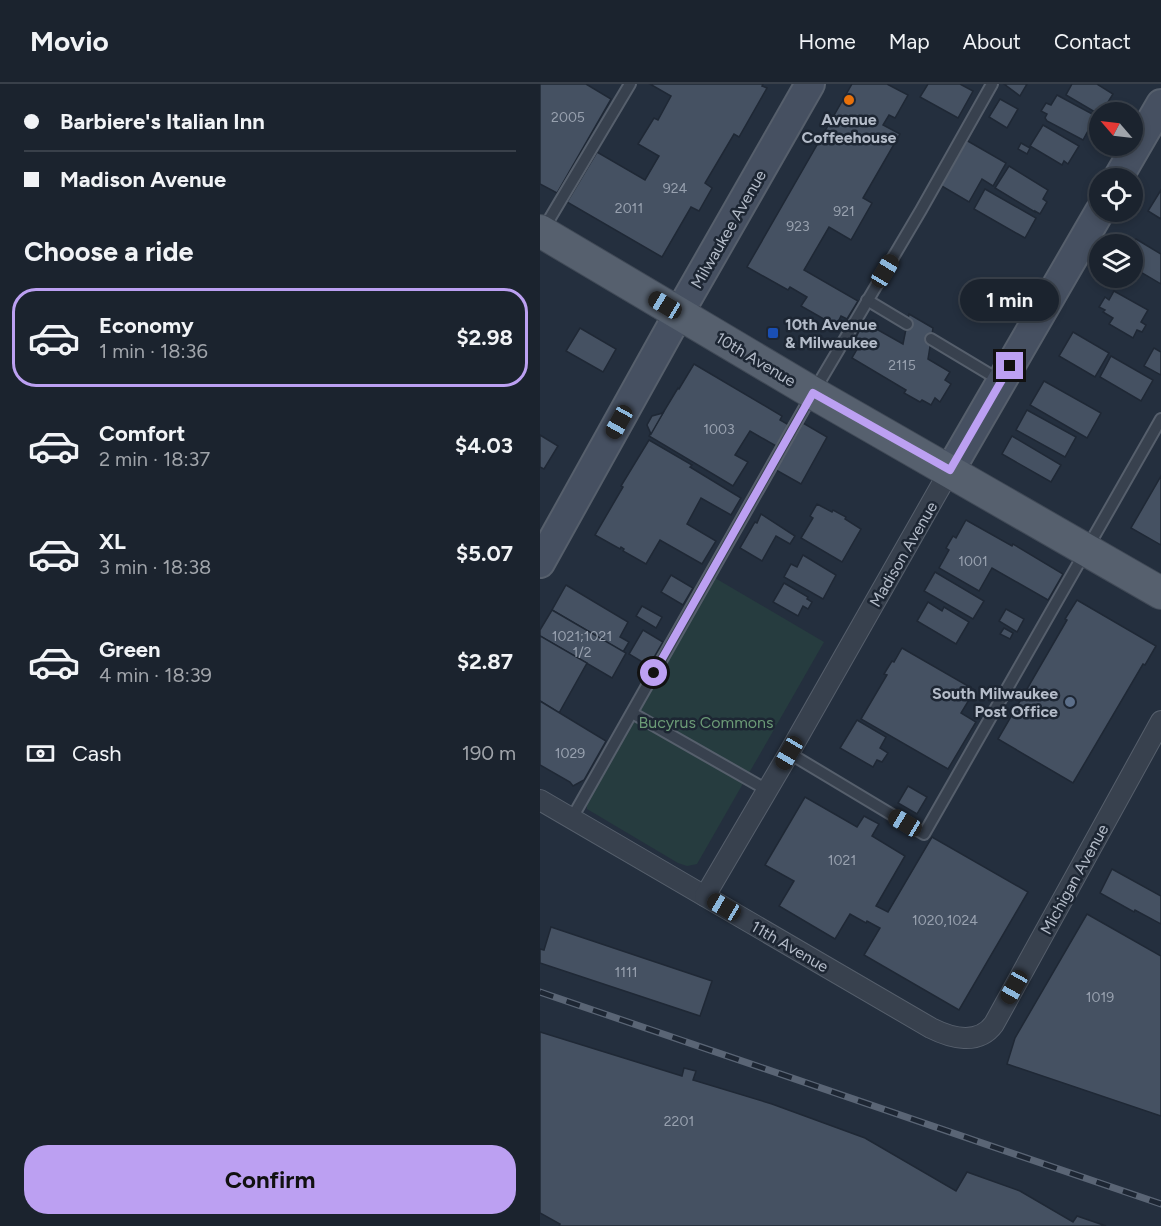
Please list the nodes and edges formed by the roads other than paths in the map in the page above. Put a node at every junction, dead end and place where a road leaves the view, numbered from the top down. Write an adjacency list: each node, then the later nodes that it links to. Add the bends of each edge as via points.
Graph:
1 (630, 84): 7 (lane)
2 (810, 84): 9 (street, Milwaukee Avenue)
3 (992, 84): 8 (lane)
4 (1161, 104): 5 (street)
5 (1124, 168)
6 (1094, 222): 12 (street, Madison Avenue)
7 (541, 233): 9 (main road, 10th Avenue)
8 (867, 300): 10 (lane); 13 (lane)
9 (680, 314): 13 (main road, 10th Avenue); 17 (street, Milwaukee Avenue)
10 (907, 324)
11 (932, 339): 12 (lane)
12 (1001, 381): 15 (street, Madison Avenue)
13 (813, 393): 15 (main road, 10th Avenue); 19 (lane)
14 (1161, 419): 16 (lane)
15 (950, 470): 16 (main road, 10th Avenue); 21 (street, Madison Avenue)
16 (1087, 550): 18 (main road, 10th Avenue); 21 (lane, via 924,834)
17 (540, 563)
18 (1161, 593)
19 (632, 712): 22 (lane); 24 (lane)
20 (1161, 721): 26 (street, Michigan Avenue, via 994,1024)
21 (789, 753): 22 (street, Madison Avenue)
22 (767, 790): 25 (street, Madison Avenue)
23 (540, 800): 24 (street, 11th Avenue)
24 (572, 818): 25 (street, 11th Avenue)
25 (705, 896): 26 (street, 11th Avenue, via 931,1028 969,1039)
26 (983, 1034)

